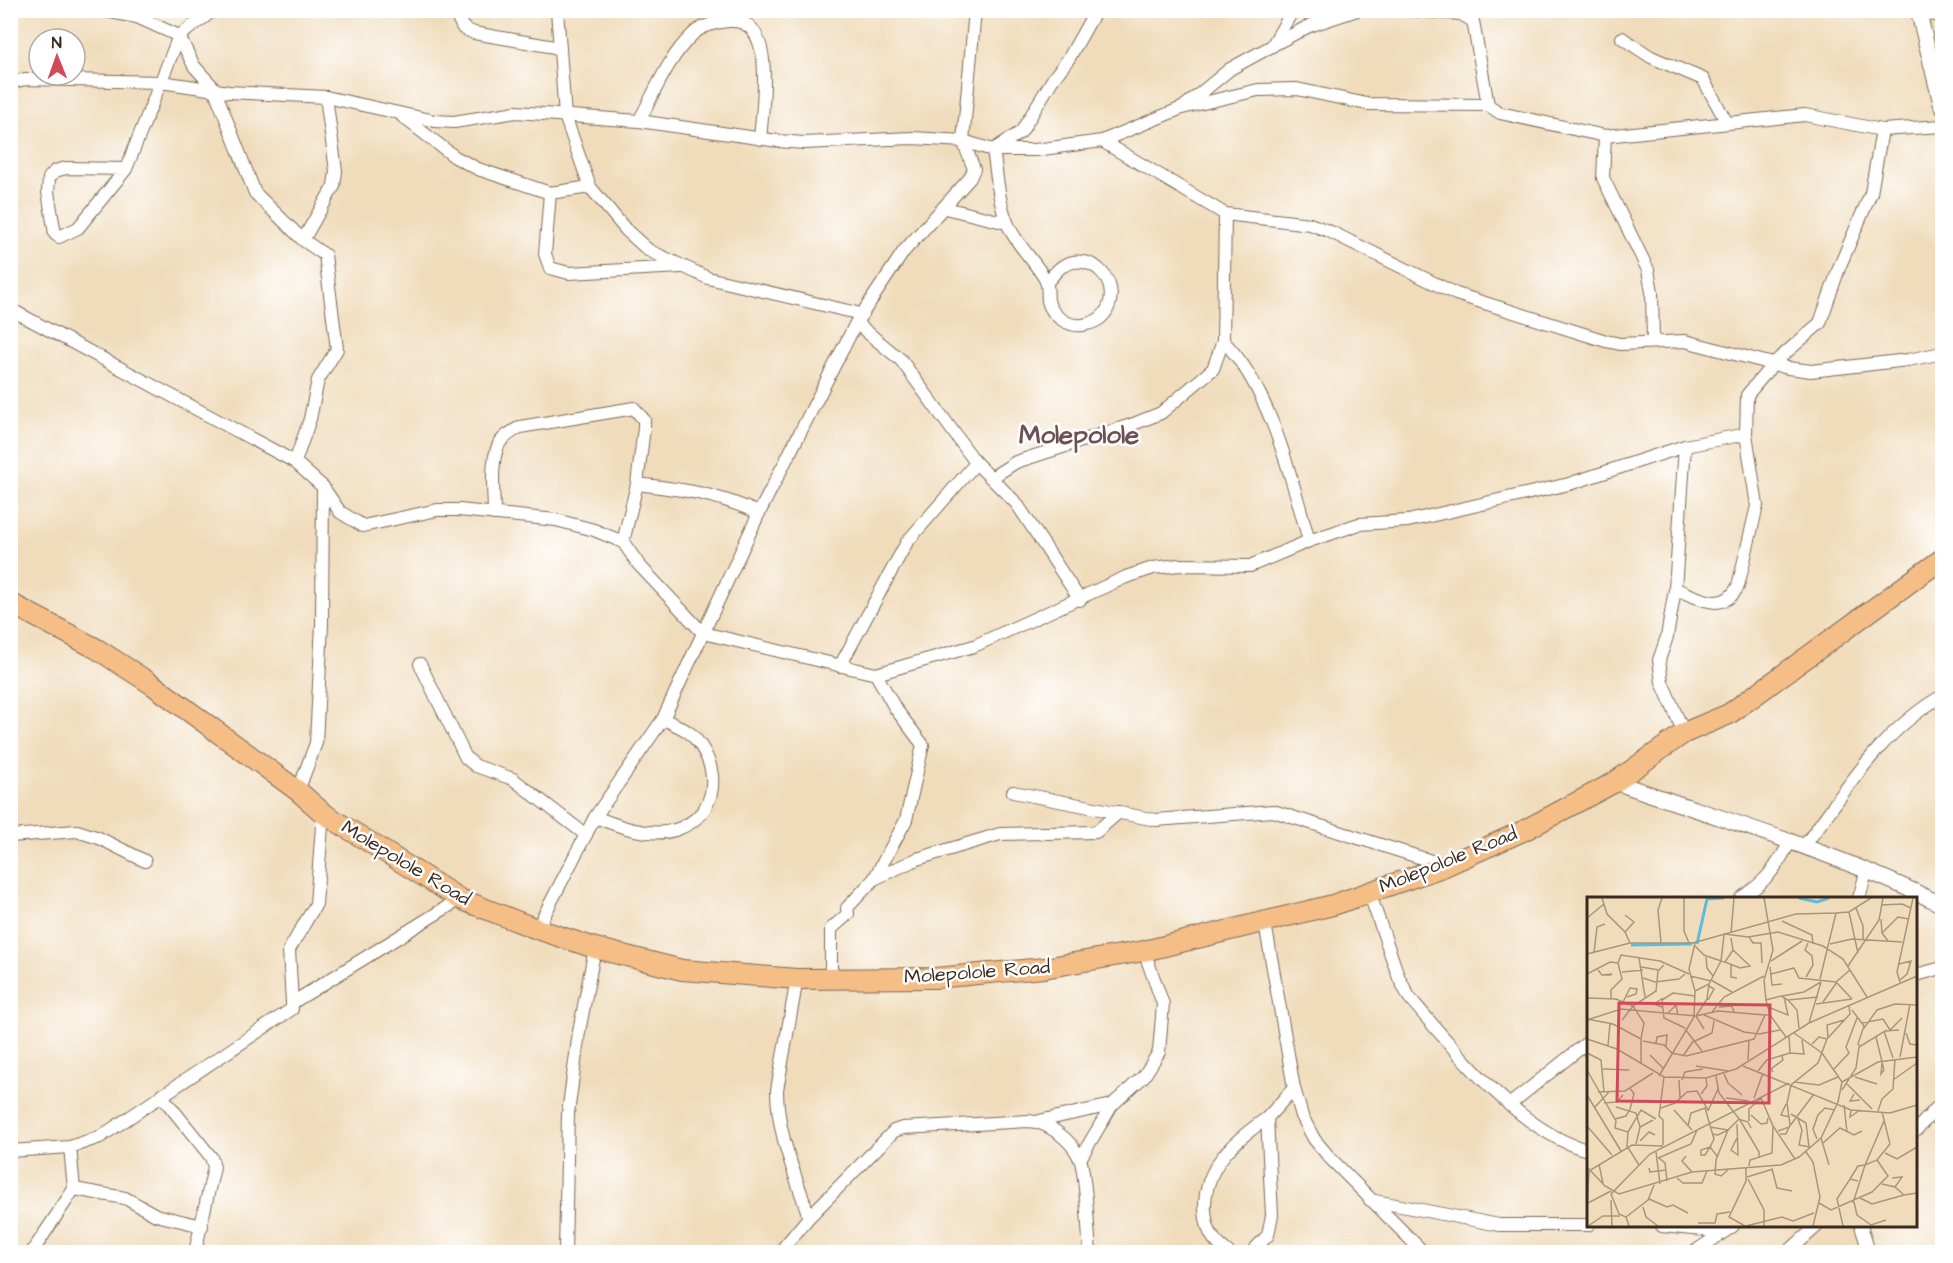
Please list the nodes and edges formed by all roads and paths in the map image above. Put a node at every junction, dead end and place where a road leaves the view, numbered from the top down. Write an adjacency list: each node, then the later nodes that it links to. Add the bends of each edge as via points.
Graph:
1 (100, 10): 12 (street, via 137,17)
2 (214, 10): 12 (street)
3 (454, 10): 15 (street, via 463,28 474,33)
4 (557, 10): 15 (street)
5 (975, 10): 31 (street)
6 (1096, 10): 33 (street, via 1021,132)
7 (1293, 10): 14 (street)
8 (1357, 10): 14 (street, via 1309,26)
9 (1409, 10): 20 (street, via 1461,14 1473,21)
10 (1919, 14): 11 (street); 21 (street)
11 (1942, 16)
12 (179, 36): 16 (street); 18 (street, via 194,66)
13 (1622, 38): 26 (street, via 1651,57 1703,79)
14 (1272, 46): 22 (street, via 1230,69)
15 (560, 48): 24 (street)
16 (161, 82): 17 (street, via 25,79); 18 (street); 34 (street)
17 (10, 83)
18 (214, 88): 19 (street); 40 (street, via 255,194)
19 (326, 97): 23 (street); 40 (street, via 336,171 334,186)
20 (1488, 105): 22 (street, via 1367,104 1296,89 1276,89); 29 (street, via 1500,113)
21 (1942, 107)
22 (1182, 108): 32 (street)
23 (400, 115): 24 (street, via 454,122 516,112); 36 (street, via 455,157 478,169)
24 (565, 116): 25 (street); 35 (street)
25 (639, 121): 30 (street); 30 (street, via 674,57 693,34 717,22 740,20 754,30 760,41 765,77)
26 (1727, 123): 28 (street, via 1805,115); 29 (street)
27 (1942, 126): 28 (street)
28 (1882, 130): 48 (street, via 1871,192 1820,323)
29 (1605, 136): 45 (street, via 1603,178 1648,270)
30 (760, 139): 31 (street, via 804,143 912,138)
31 (963, 141): 33 (street); 37 (street, via 974,169)
32 (1102, 141): 33 (street, via 1035,150); 38 (street)
33 (993, 150): 39 (street)
34 (126, 169): 34 (street, via 55,171 49,178 48,192 55,234 66,236 78,228)
35 (590, 187): 36 (street); 41 (street, via 648,250)
36 (550, 193): 41 (street, via 545,254 550,268 569,273)
37 (945, 208): 39 (street); 44 (street, via 904,251)
38 (1225, 214): 45 (street, via 1310,224 1456,294 1606,341 1620,344); 46 (street)
39 (1007, 223): 42 (street)
40 (303, 240): 51 (street, via 325,255 336,349 318,380)
41 (682, 267): 44 (street, via 708,278)
42 (1047, 282): 42 (street, via 1063,266 1091,264 1103,271 1112,297 1107,311 1097,321 1083,326 1069,324 1056,316 1049,304)
43 (10, 309): 51 (street)
44 (858, 319): 52 (street, via 901,360); 56 (street)
45 (1653, 340): 48 (street, via 1685,341)
46 (1222, 341): 53 (street, via 1213,369 1161,413 1016,462); 58 (street, via 1239,358 1275,431)
47 (1942, 353): 48 (street, via 1811,371)
48 (1774, 363): 49 (street, via 1747,395)
49 (1746, 434): 50 (street); 61 (street, via 1757,506 1738,586 1726,602 1715,604)
50 (1685, 446): 58 (street, via 1569,484 1408,521 1359,524); 61 (street)
51 (295, 462): 55 (street)
52 (976, 463): 53 (street); 66 (street, via 907,542)
53 (991, 478): 62 (street, via 1017,504)
54 (637, 484): 56 (street, via 705,492); 57 (street, via 644,420 634,408 520,427 498,444); 59 (street)
55 (323, 487): 57 (street, via 340,512 363,526 437,510); 72 (street, via 322,635 316,743)
56 (759, 513): 64 (street)
57 (494, 514): 59 (street, via 556,520)
58 (1309, 541): 62 (street, via 1250,566 1153,568)
59 (623, 542): 64 (street, via 639,565)
60 (1942, 559): 70 (main road, Molepolole Road, via 1729,714)
61 (1676, 589): 70 (street, via 1659,660 1662,682)
62 (1080, 600): 67 (street, via 974,646)
63 (10, 603): 72 (main road, Molepolole Road, via 97,649 153,685)
64 (703, 633): 66 (street); 69 (street)
65 (420, 664): 77 (street, via 466,758 476,766 513,779)
66 (840, 666): 67 (street)
67 (876, 674): 83 (street, via 923,745 906,820)
68 (1942, 696): 79 (street, via 1914,713 1878,746)
69 (663, 719): 76 (street); 76 (street, via 690,733 704,750 713,784 704,813 673,830 651,832)
70 (1684, 733): 71 (main road, Molepolole Road)
71 (1615, 782): 79 (street); 81 (main road, Molepolole Road, via 1523,831)
72 (298, 791): 74 (main road, Molepolole Road)
73 (1013, 792): 75 (street)
74 (324, 813): 87 (main road, Molepolole Road); 97 (street, via 316,904 290,950)
75 (1119, 813): 81 (street, via 1176,820 1273,812); 83 (street, via 1096,832 1000,834 917,859)
76 (595, 817): 77 (street)
77 (586, 835): 90 (street)
78 (10, 836): 80 (street, via 88,833)
79 (1798, 842): 82 (street); 85 (street, via 1764,882)
80 (145, 861)
81 (1445, 866): 84 (main road, Molepolole Road)
82 (1867, 869): 86 (street); 88 (street)
83 (874, 879): 95 (street, via 848,908 848,914 831,929)
84 (1369, 892): 89 (main road, Molepolole Road); 102 (street, via 1409,997)
85 (1742, 897)
86 (1859, 897)
87 (460, 899): 90 (main road, Molepolole Road); 97 (street)
88 (1942, 905)
89 (1265, 923): 92 (main road, Molepolole Road); 99 (street)
90 (537, 929): 91 (main road, Molepolole Road)
91 (595, 948): 96 (main road, Molepolole Road, via 682,970); 122 (street, via 568,1113)
92 (1144, 951): 95 (main road, Molepolole Road, via 987,974); 103 (street, via 1163,1004 1159,1052 1144,1076)
93 (1942, 968): 94 (street)
94 (1917, 975)
95 (831, 978): 96 (main road, Molepolole Road)
96 (797, 979): 113 (street, via 777,1106)
97 (292, 1003): 100 (street, via 292,1010)
98 (1587, 1043): 102 (street)
99 (1294, 1088): 104 (street); 112 (street, via 1314,1139)
100 (161, 1095): 107 (street, via 100,1137); 115 (street, via 211,1157 214,1167)
101 (1942, 1102): 106 (street)
102 (1509, 1105): 108 (street, via 1566,1143)
103 (1112, 1106): 105 (street); 110 (street)
104 (1267, 1118): 125 (street, via 1227,1151 1205,1190 1210,1236); 126 (street, via 1272,1215 1268,1235)
105 (1039, 1121): 110 (street, via 1066,1140); 113 (street, via 894,1131)
106 (1917, 1129)
107 (70, 1147): 109 (street); 111 (street)
108 (1587, 1150)
109 (10, 1151)
110 (1080, 1159): 124 (street)
111 (74, 1189): 115 (street, via 125,1198 156,1215); 120 (street)
112 (1370, 1200): 114 (street, via 1499,1225); 127 (street)
113 (809, 1217): 123 (street)
114 (1587, 1224)
115 (202, 1226): 121 (street)
116 (1684, 1227): 119 (street)
117 (1816, 1227): 129 (street)
118 (1861, 1227): 130 (street)
119 (1728, 1229): 128 (street)
120 (32, 1252)
121 (195, 1252)
122 (565, 1252)
123 (780, 1252)
124 (1090, 1252)
125 (1228, 1252)
126 (1252, 1252)
127 (1423, 1252)
128 (1694, 1252)
129 (1788, 1252)
130 (1869, 1252)

